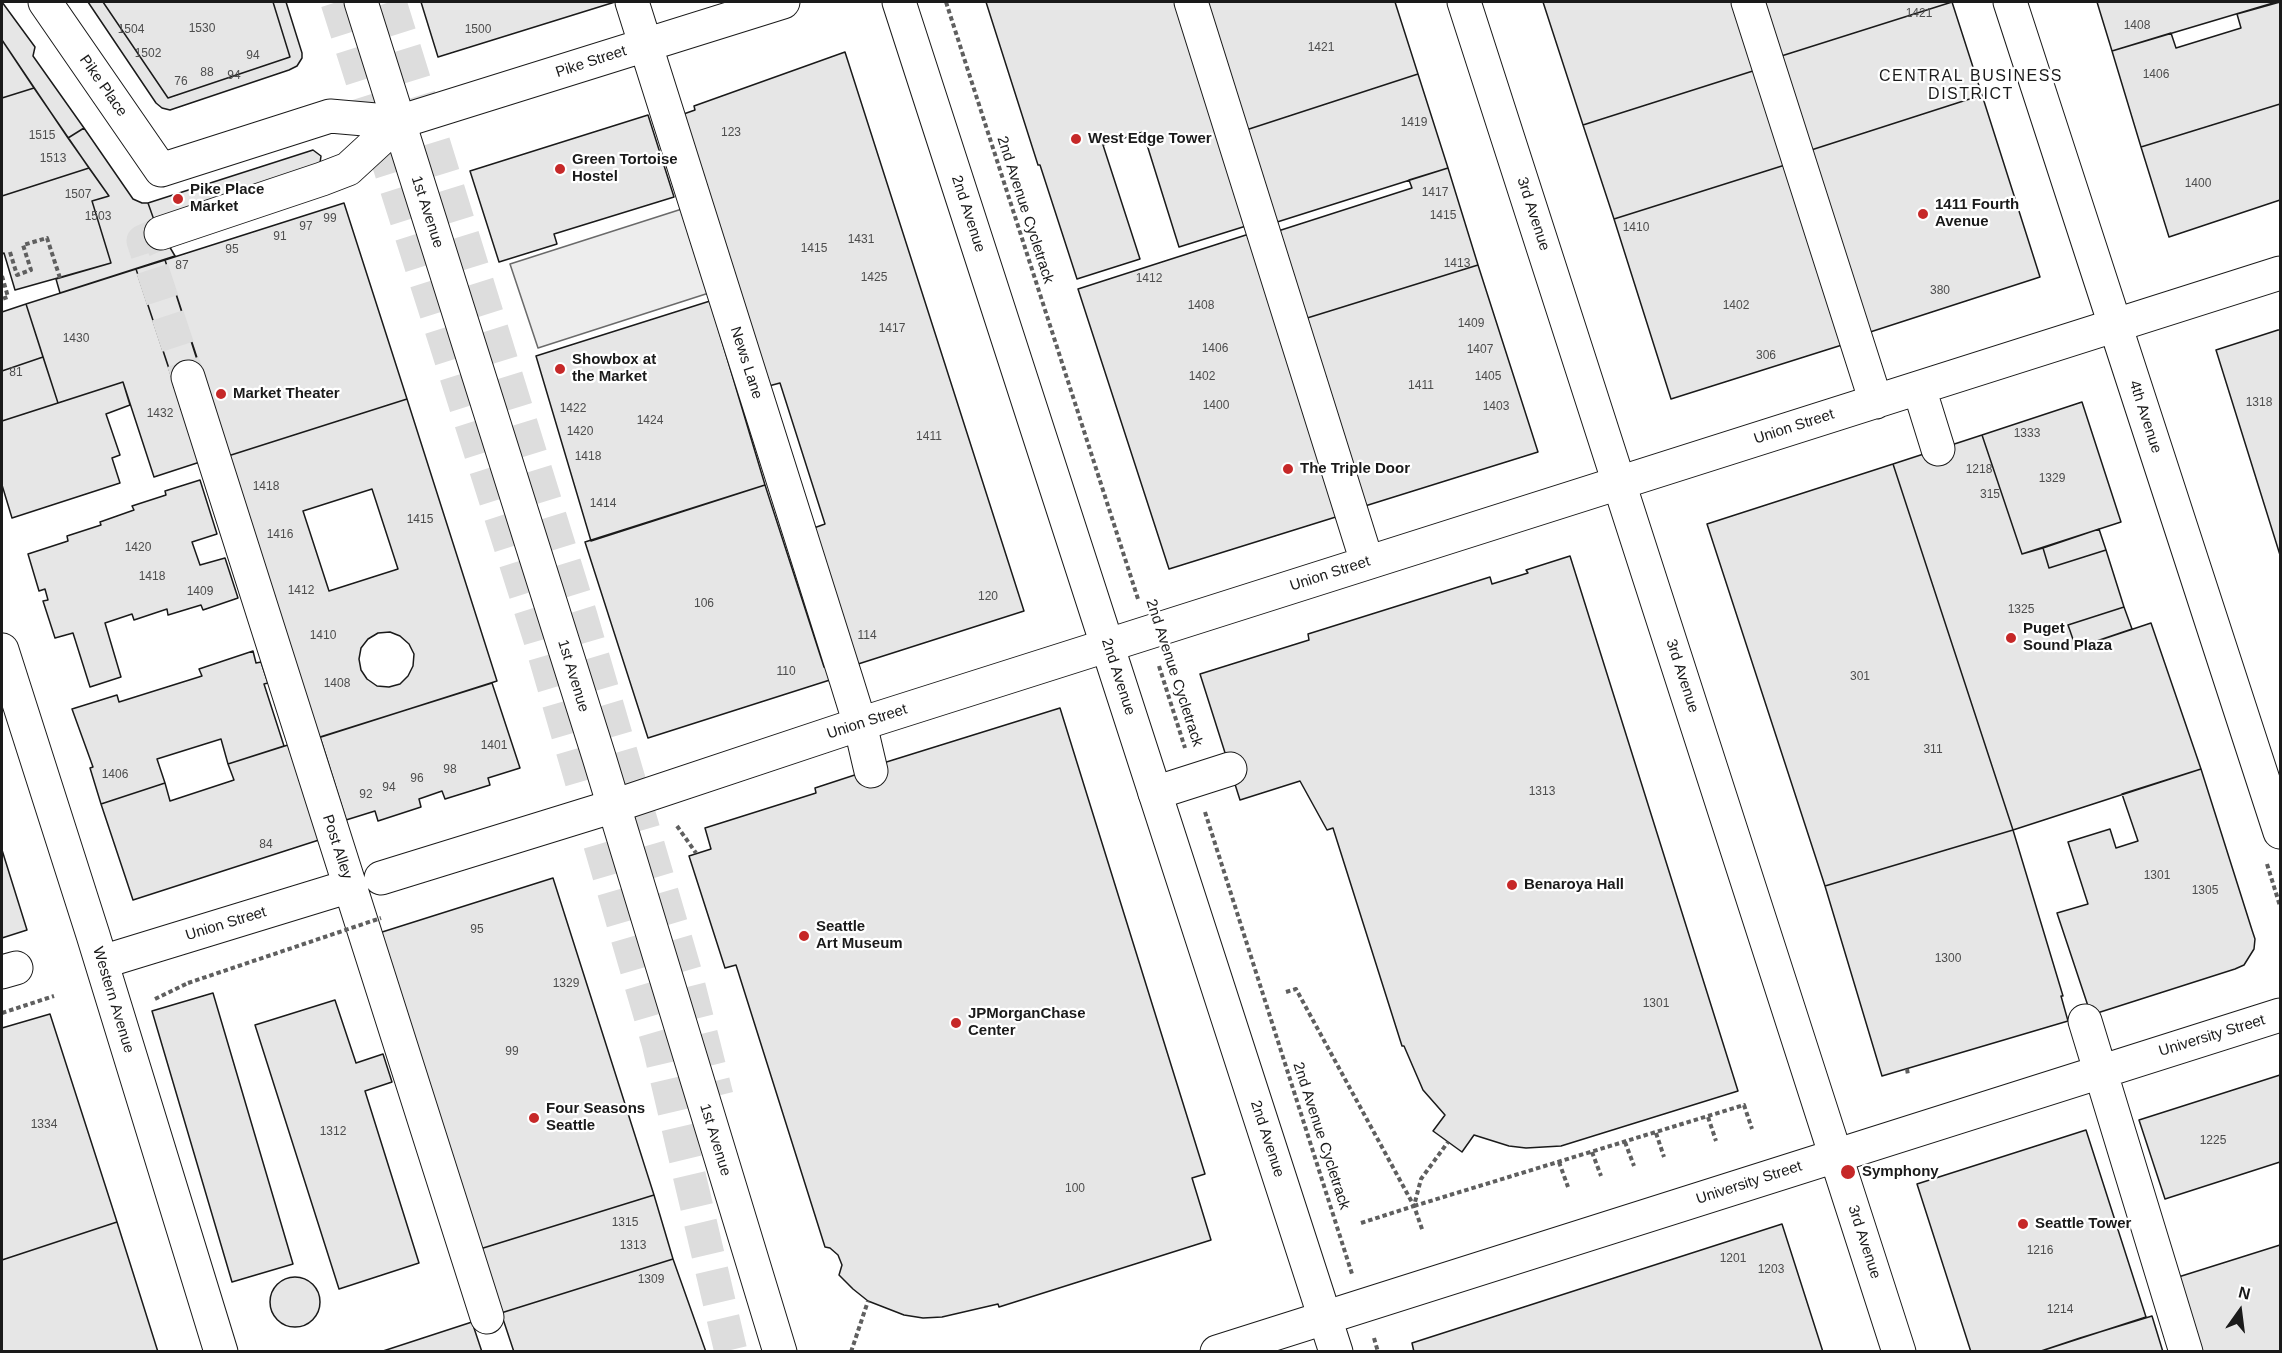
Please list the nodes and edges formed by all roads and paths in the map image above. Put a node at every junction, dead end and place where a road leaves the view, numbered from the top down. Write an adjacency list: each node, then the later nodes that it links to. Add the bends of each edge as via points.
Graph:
1 (45, 2): 13 (main road, Pike Place)
2 (361, 2): 12 (main road, 1st Avenue)
3 (632, 2): 11 (main road, News Lane)
4 (783, 2): 11 (main road, Pike Street)
5 (899, 2): 28 (main road, 2nd Avenue)
6 (946, 2): 27 (path, 2nd Avenue Cycletrack)
7 (1191, 2): 26 (main road)
8 (1464, 2): 25 (main road, 3rd Avenue)
9 (1748, 2): 23 (main road)
10 (2010, 2): 20 (main road, 4th Avenue)
11 (646, 45): 12 (main road, Pike Street); 30 (main road, News Lane)
12 (399, 122): 13 (main road, Pike Street, via 330,116); 14 (main road, Pike Street, via 348,169); 35 (main road, 1st Avenue)
13 (161, 170)
14 (161, 233)
15 (10, 252): 18 (path, via 17,275 31,270 22,245 47,238)
16 (2280, 273): 20 (main road, Union Street)
17 (2, 276): 19 (path, via 8,297)
18 (60, 278)
19 (2, 299)
20 (2116, 326): 22 (main road, Union Street); 37 (main road, 4th Avenue)
21 (188, 377): 40 (main road, Post Alley)
22 (1919, 388): 23 (main road, Union Street); 24 (main road)
23 (1876, 402): 25 (main road, Union Street)
24 (1938, 449)
25 (1619, 482): 26 (main road, Union Street); 59 (main road, 3rd Avenue)
26 (1367, 562): 27 (main road, Union Street)
27 (1149, 633): 28 (main road, Union Street); 33 (path, 2nd Avenue Cycletrack)
28 (1107, 645): 30 (main road, Union Street); 34 (main road, 2nd Avenue)
29 (2, 650): 42 (main road, Western Avenue)
30 (860, 724): 32 (main road, News Lane); 35 (main road, Union Street)
31 (1230, 769): 33 (main road)
32 (871, 771)
33 (1195, 781): 34 (main road); 69 (path, 2nd Avenue Cycletrack)
34 (1155, 793): 71 (main road, 2nd Avenue)
35 (614, 806): 39 (main road, Union Street); 73 (main road, 1st Avenue)
36 (676, 826): 38 (path)
37 (2280, 832)
38 (696, 854)
39 (381, 878)
40 (350, 886): 42 (main road, Union Street); 70 (main road, Post Alley)
41 (381, 918): 45 (path, bridge, via 188,983)
42 (102, 962): 72 (main road, Western Avenue)
43 (1286, 992): 65 (path, via 1296,989)
44 (54, 996): 46 (path)
45 (155, 999)
46 (2, 1013)
47 (2280, 1015): 50 (main road, University Street)
48 (2085, 1021): 50 (main road)
49 (1907, 1069): 51 (path)
50 (2101, 1071): 59 (main road, University Street); 79 (main road)
51 (1908, 1075)
52 (1708, 1117): 53 (path, via 1744,1106); 54 (path); 55 (path)
53 (1752, 1129)
54 (1656, 1133): 57 (path); 60 (path)
55 (1716, 1141)
56 (1448, 1142): 65 (path, via 1421,1179)
57 (1625, 1142): 58 (path); 62 (path)
58 (1592, 1152): 61 (path); 63 (path)
59 (1836, 1155): 69 (main road, University Street); 78 (main road, 3rd Avenue)
60 (1664, 1156)
61 (1560, 1162): 64 (path); 65 (path)
62 (1634, 1166)
63 (1601, 1176)
64 (1568, 1187)
65 (1414, 1206): 66 (path); 67 (path)
66 (1361, 1223)
67 (1423, 1232)
68 (868, 1300): 74 (path)
69 (1362, 1305): 71 (main road, University Street); 77 (path, 2nd Avenue Cycletrack)
70 (487, 1317)
71 (1325, 1317): 75 (main road, University Street); 76 (main road, 2nd Avenue)
72 (221, 1352)
73 (780, 1352)
74 (851, 1352)
75 (1217, 1352)
76 (1336, 1352)
77 (1378, 1352)
78 (1899, 1352)
79 (2186, 1352)

